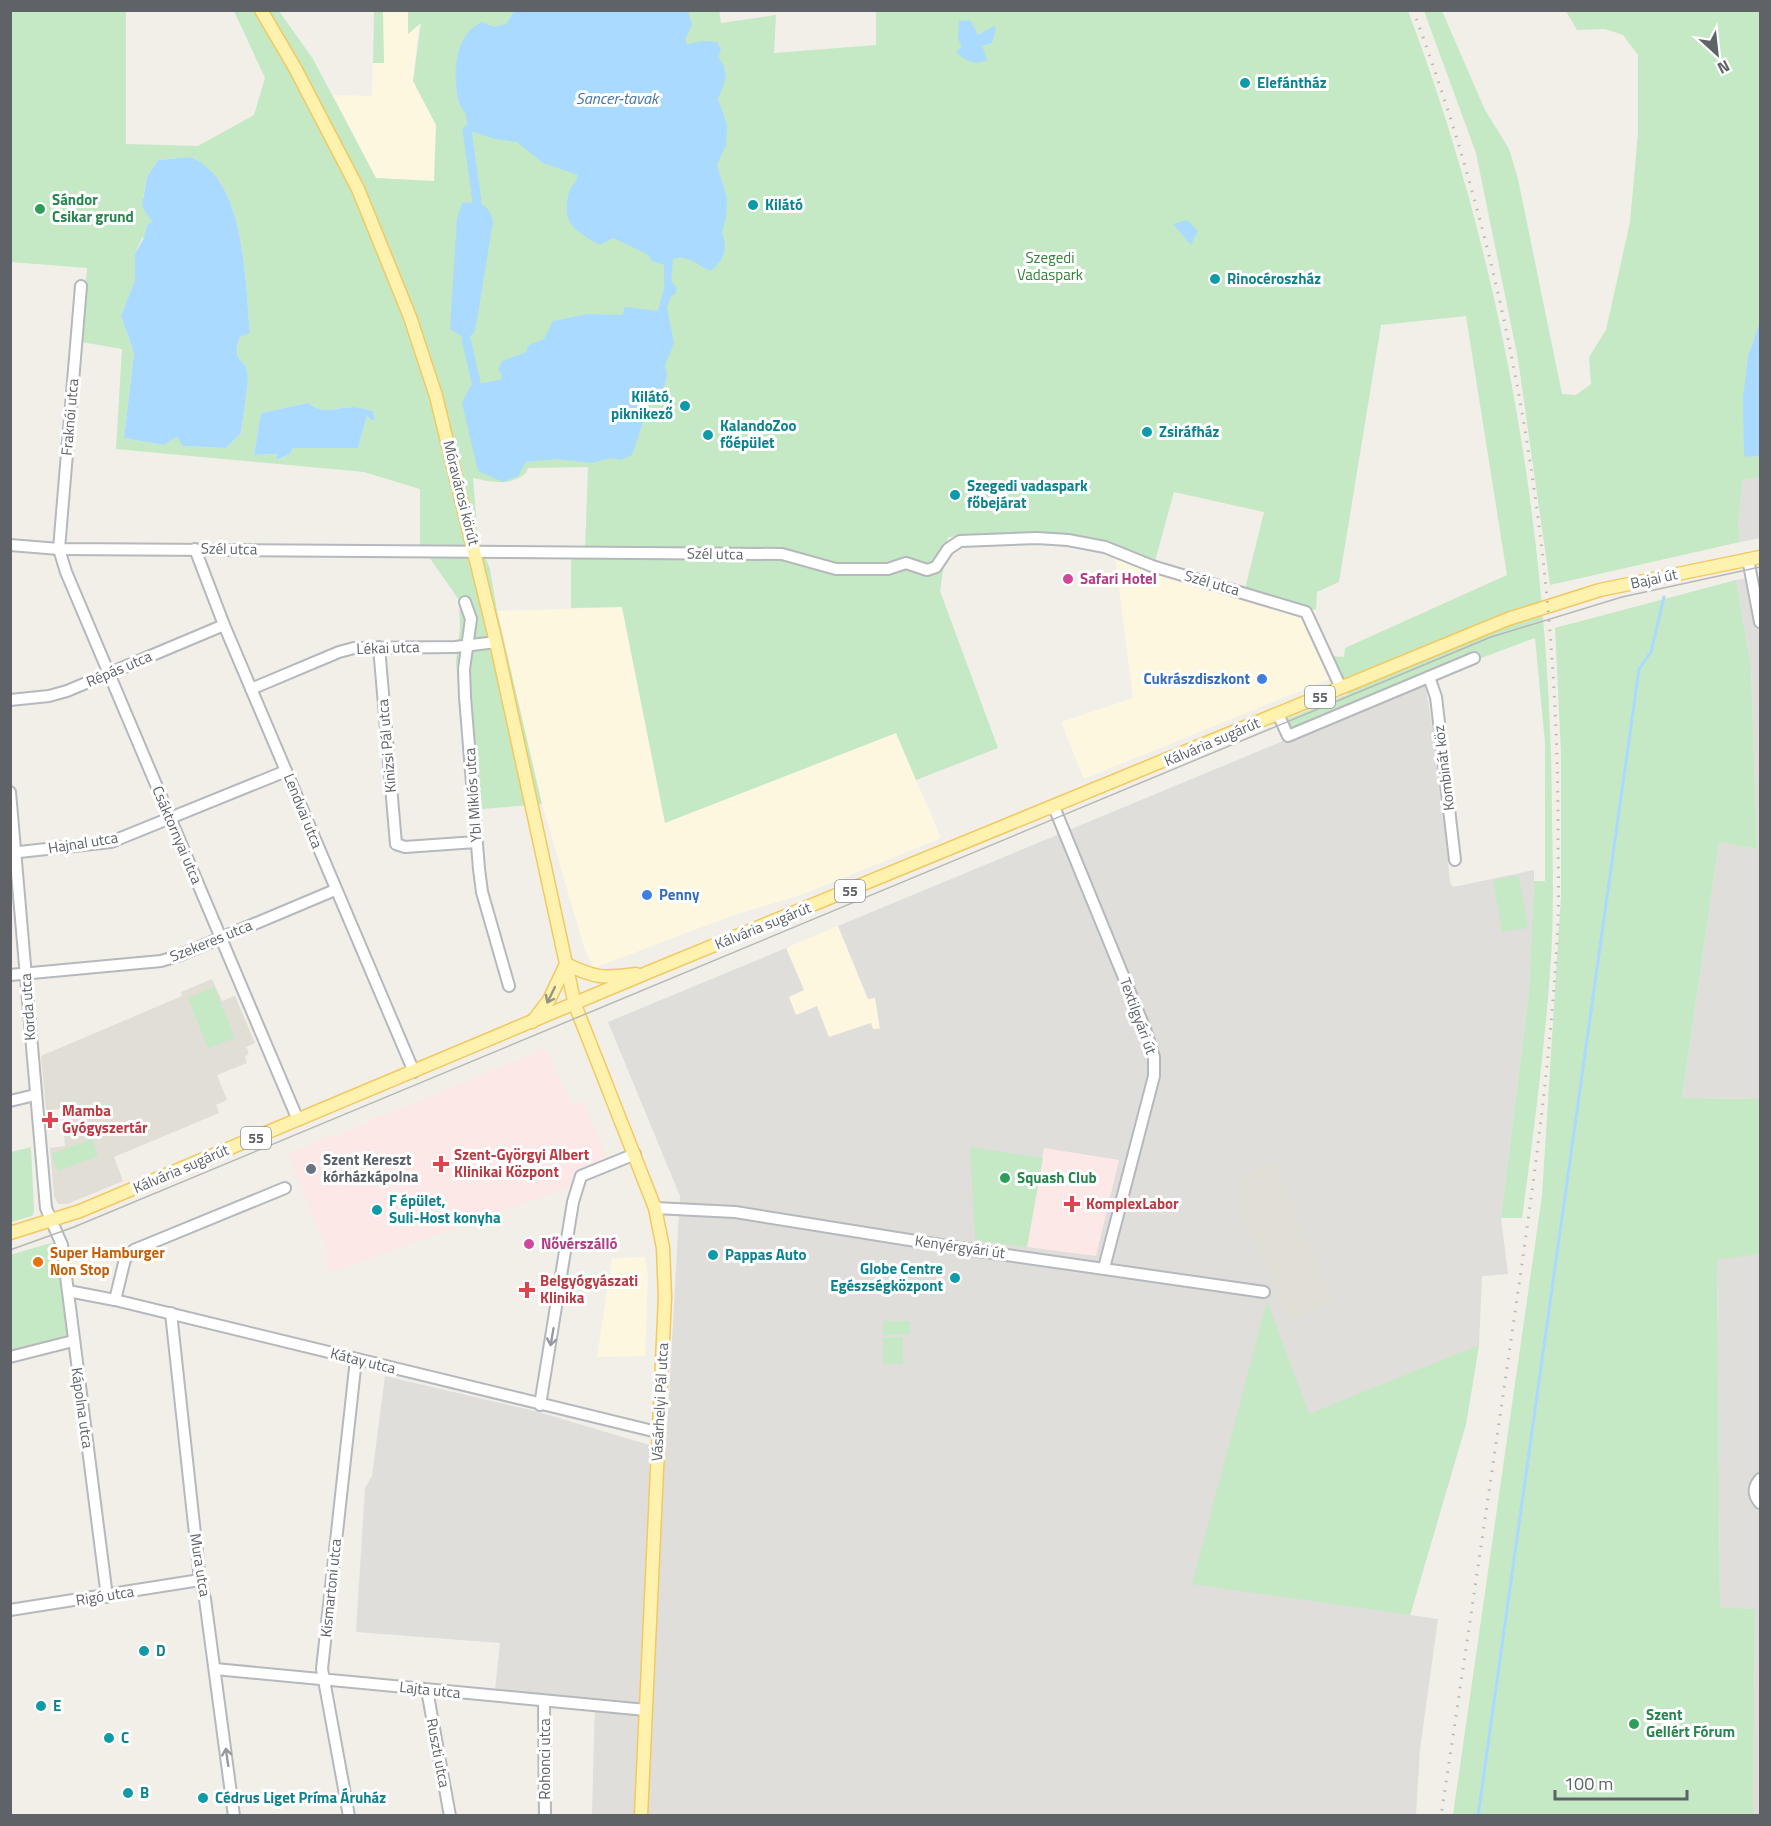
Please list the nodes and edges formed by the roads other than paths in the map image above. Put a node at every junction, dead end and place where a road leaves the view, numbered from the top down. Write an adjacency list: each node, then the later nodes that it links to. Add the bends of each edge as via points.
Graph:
1 (261, 10): 6 (main road, Móravárosi körút, via 324,121 390,264 436,396)
2 (81, 286): 4 (street, Fraknói utca)
3 (10, 545): 4 (street, Szél utca)
4 (59, 549): 5 (street, Szél utca); 16 (street, Csáktornyai utca)
5 (195, 549): 6 (street, Szél utca); 11 (street, Lendvai utca)
6 (475, 551): 12 (main road, Móravárosi körút); 18 (street, Szél utca, via 782,554 828,568 888,569 906,563 927,570 936,567 948,549 960,541 1068,540 1106,547 1152,566 1306,612)
7 (1754, 558): 9 (main road, Bajai út / 55, via 1600,590); 10 (street)
8 (465, 602): 13 (street, Ybl Miklós utca, via 471,620)
9 (1548, 605): 18 (main road, Kálvária sugárút / 55)
10 (1761, 622)
11 (224, 625): 16 (street, Répás utca); 19 (street, Lendvai utca)
12 (496, 642): 13 (street, Lékai utca); 31 (main road, Móravárosi körút)
13 (468, 646): 14 (street, Lékai utca); 26 (street, Ybl Miklós utca, via 465,697)
14 (379, 647): 19 (street, Lékai utca, via 339,652); 26 (street, Kinizsi Pál utca, via 396,844 405,847)
15 (1474, 658): 17 (street)
16 (109, 674): 20 (street, Répás utca, via 49,696); 25 (street, Csáktornyai utca)
17 (1429, 677): 21 (street, via 1288,736); 28 (street, Kombinát köz, via 1436,697)
18 (1341, 688): 21 (main road, Kálvária sugárút / 55)
19 (251, 689): 22 (street, Lendvai utca)
20 (10, 700)
21 (1278, 714): 24 (main road, Kálvária sugárút / 55)
22 (286, 771): 25 (street, Hajnal utca); 29 (street, Lendvai utca)
23 (10, 792): 27 (street, Korda utca)
24 (1054, 807): 32 (main road, Kálvária sugárút / 55); 47 (street, Textilgyári út, via 1148,1036 1154,1062 1154,1076)
25 (171, 819): 27 (street, Hajnal utca, via 111,842); 30 (street, Csáktornyai utca)
26 (476, 842): 35 (street, Ybl Miklós utca, via 482,891)
27 (13, 853): 33 (street, Korda utca)
28 (1455, 860)
29 (335, 890): 30 (street, Szekeres utca); 38 (street, Lendvai utca)
30 (221, 937): 33 (street, Szekeres utca, via 161,961); 41 (street, Csáktornyai utca)
31 (566, 964): 32 (main road, via 604,978); 36 (main road, Móravárosi körút); 37 (main road, one-way to 37, via 549,1000)
32 (649, 972): 36 (main road, Kálvária sugárút / 55)
33 (26, 974): 34 (street, Szekeres utca); 39 (street, Korda utca)
34 (10, 975)
35 (509, 986)
36 (575, 1005): 37 (main road, Kálvária sugárút / 55); 42 (main road, Vásárhelyi Pál utca)
37 (531, 1024): 38 (main road, Kálvária sugárút / 55)
38 (414, 1072): 41 (main road, Kálvária sugárút / 55)
39 (35, 1095): 40 (street); 45 (street, Korda utca, via 46,1208)
40 (10, 1101)
41 (298, 1120): 45 (main road, Kálvária sugárút / 55)
42 (635, 1154): 44 (main road, Vásárhelyi Pál utca); 55 (street, one-way to 55, via 581,1176 573,1202)
43 (285, 1188): 50 (street, via 134,1250 125,1259)
44 (655, 1208): 47 (street, Kenyérgyári út, via 735,1212); 56 (main road, Vásárhelyi Pál utca, via 663,1248 665,1297)
45 (53, 1221): 46 (main road, Kálvária sugárút / 55); 48 (street, Kápolna utca, via 62,1245)
46 (10, 1233)
47 (1104, 1268): 49 (street, Kenyérgyári út)
48 (68, 1291): 50 (street, Kátay utca); 52 (street, Kápolna utca)
49 (1264, 1292)
50 (115, 1300): 51 (street, Kátay utca)
51 (171, 1314): 54 (street, Kátay utca); 59 (street, Mura utca)
52 (73, 1341): 53 (street); 60 (street, Kápolna utca)
53 (10, 1357)
54 (356, 1359): 55 (street, Kátay utca); 63 (street, Kismartoni utca)
55 (540, 1405): 56 (street, Kátay utca)
56 (657, 1432): 66 (main road, Vásárhelyi Pál utca)
57 (1761, 1479): 58 (street, via 1754,1488)
58 (1761, 1503)
59 (200, 1580): 60 (street, Rigó utca); 62 (street, Mura utca)
60 (107, 1597): 61 (street, Rigó utca)
61 (10, 1610)
62 (215, 1669): 63 (street, Lajta utca); 67 (street, Mura utca, one-way to 62)
63 (322, 1678): 64 (street, Lajta utca); 68 (street, Kismartoni utca)
64 (427, 1690): 65 (street, Lajta utca); 69 (street, Ruszti utca)
65 (544, 1702): 66 (street, Lajta utca); 70 (street, Rohonci utca)
66 (646, 1710): 71 (main road, Vásárhelyi Pál utca)
67 (234, 1815)
68 (349, 1815)
69 (450, 1815)
70 (545, 1815)
71 (641, 1815)

